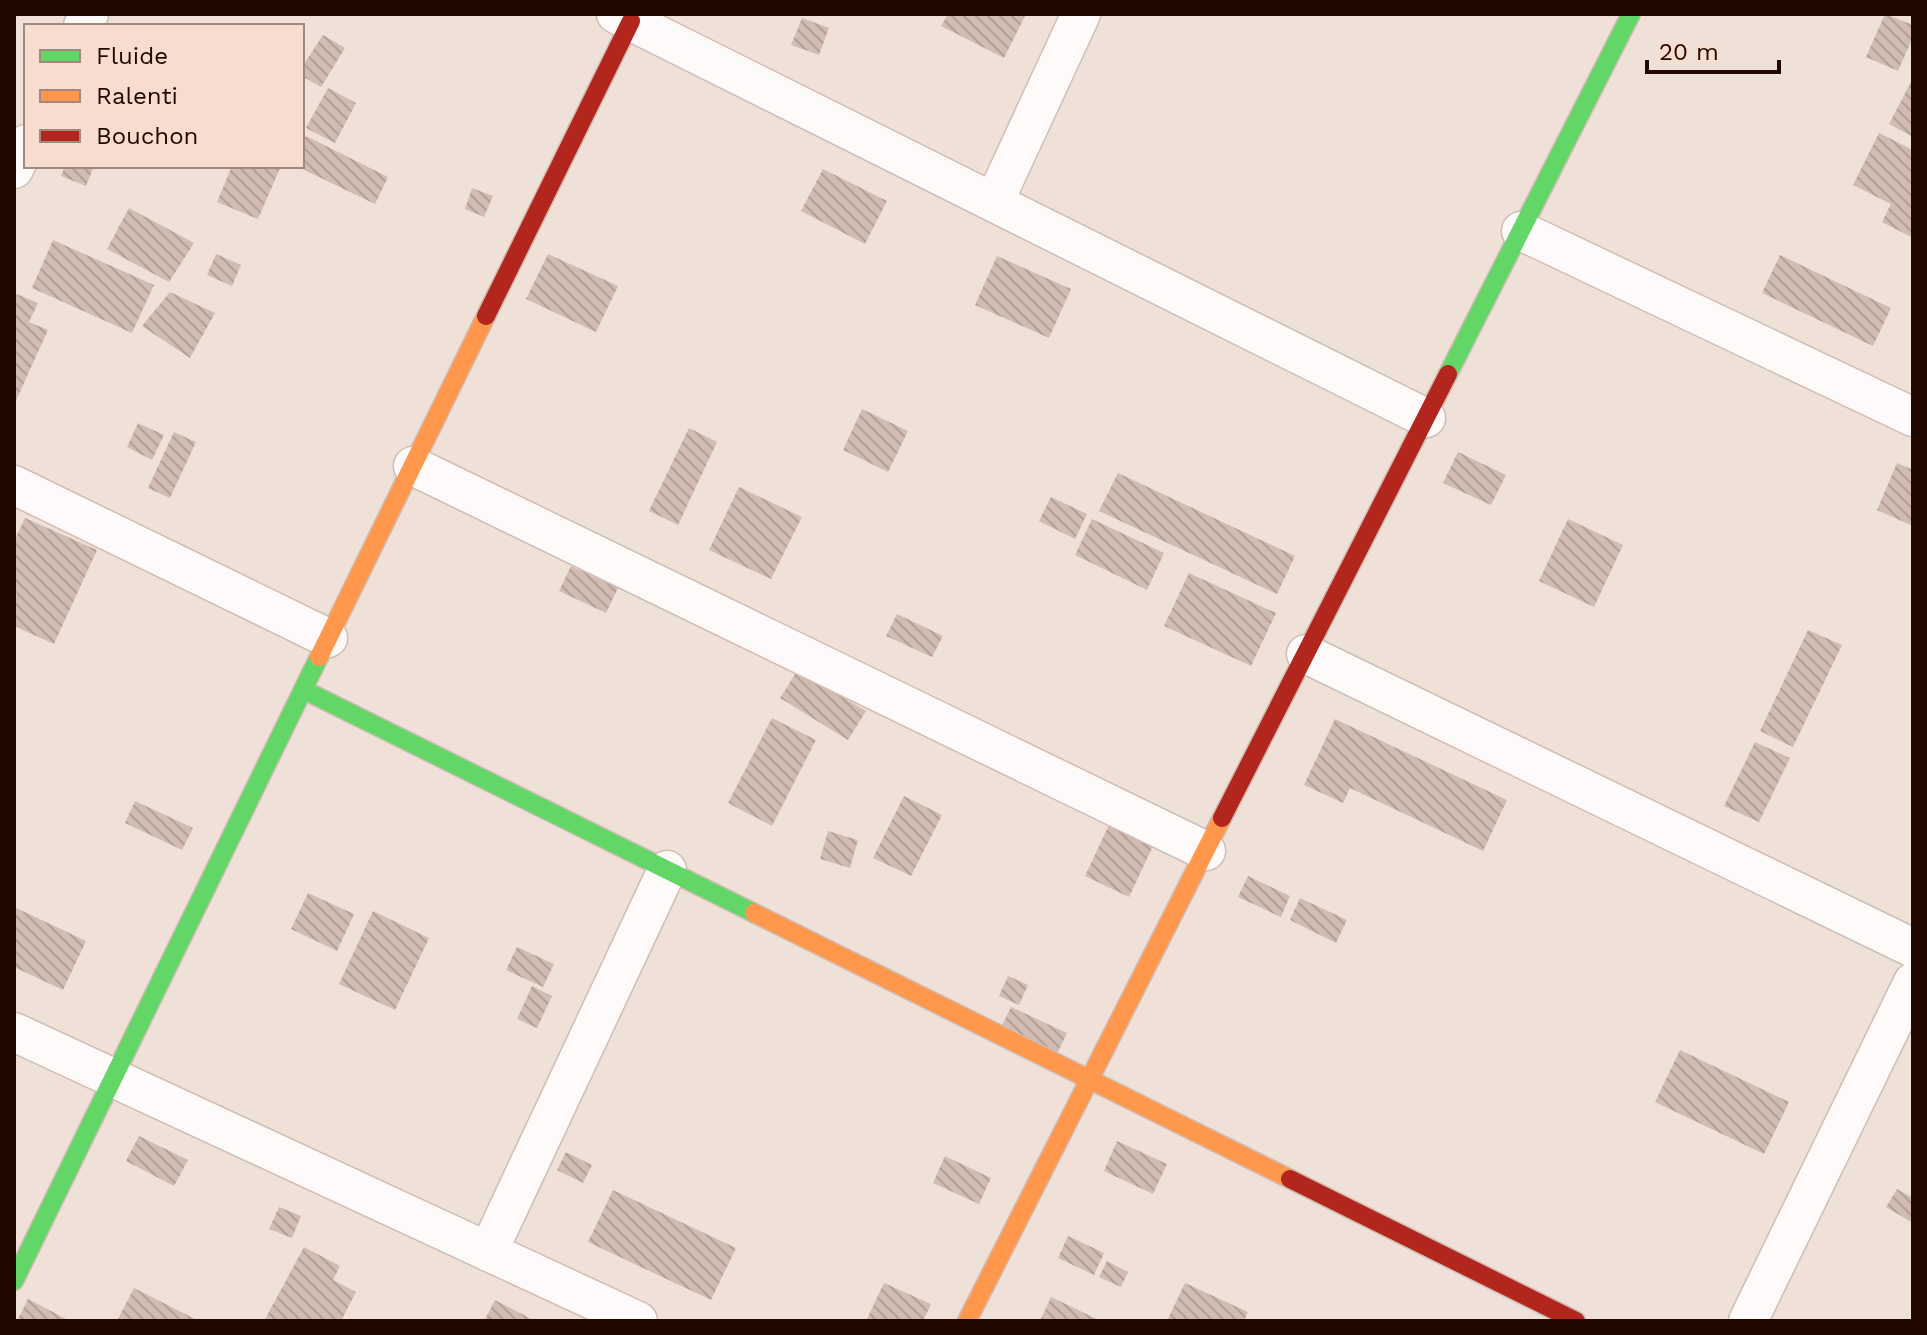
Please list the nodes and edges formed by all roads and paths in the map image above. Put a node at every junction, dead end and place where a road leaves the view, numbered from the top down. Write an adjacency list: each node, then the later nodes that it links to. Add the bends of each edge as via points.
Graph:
1 (1081, 14): 6 (street)
2 (1631, 14): 7 (street)
3 (623, 18): 6 (street); 10 (street)
4 (24, 148): 5 (street)
5 (14, 169)
6 (994, 202): 9 (street)
7 (1521, 231): 8 (street); 9 (street)
8 (1913, 417)
9 (1426, 418): 13 (street)
10 (413, 466): 12 (street); 15 (street)
11 (14, 485): 12 (street)
12 (328, 638): 14 (street)
13 (1306, 654): 15 (street); 17 (street)
14 (304, 690): 16 (street); 20 (street)
15 (1206, 851): 21 (street)
16 (667, 870): 21 (street); 22 (street)
17 (1913, 948)
18 (1913, 982): 27 (street)
19 (14, 1032): 20 (street)
20 (114, 1078): 22 (street); 23 (street)
21 (1090, 1080): 25 (street); 26 (street)
22 (488, 1252): 24 (street)
23 (14, 1281)
24 (638, 1321)
25 (967, 1321)
26 (1576, 1321)
27 (1748, 1321)

